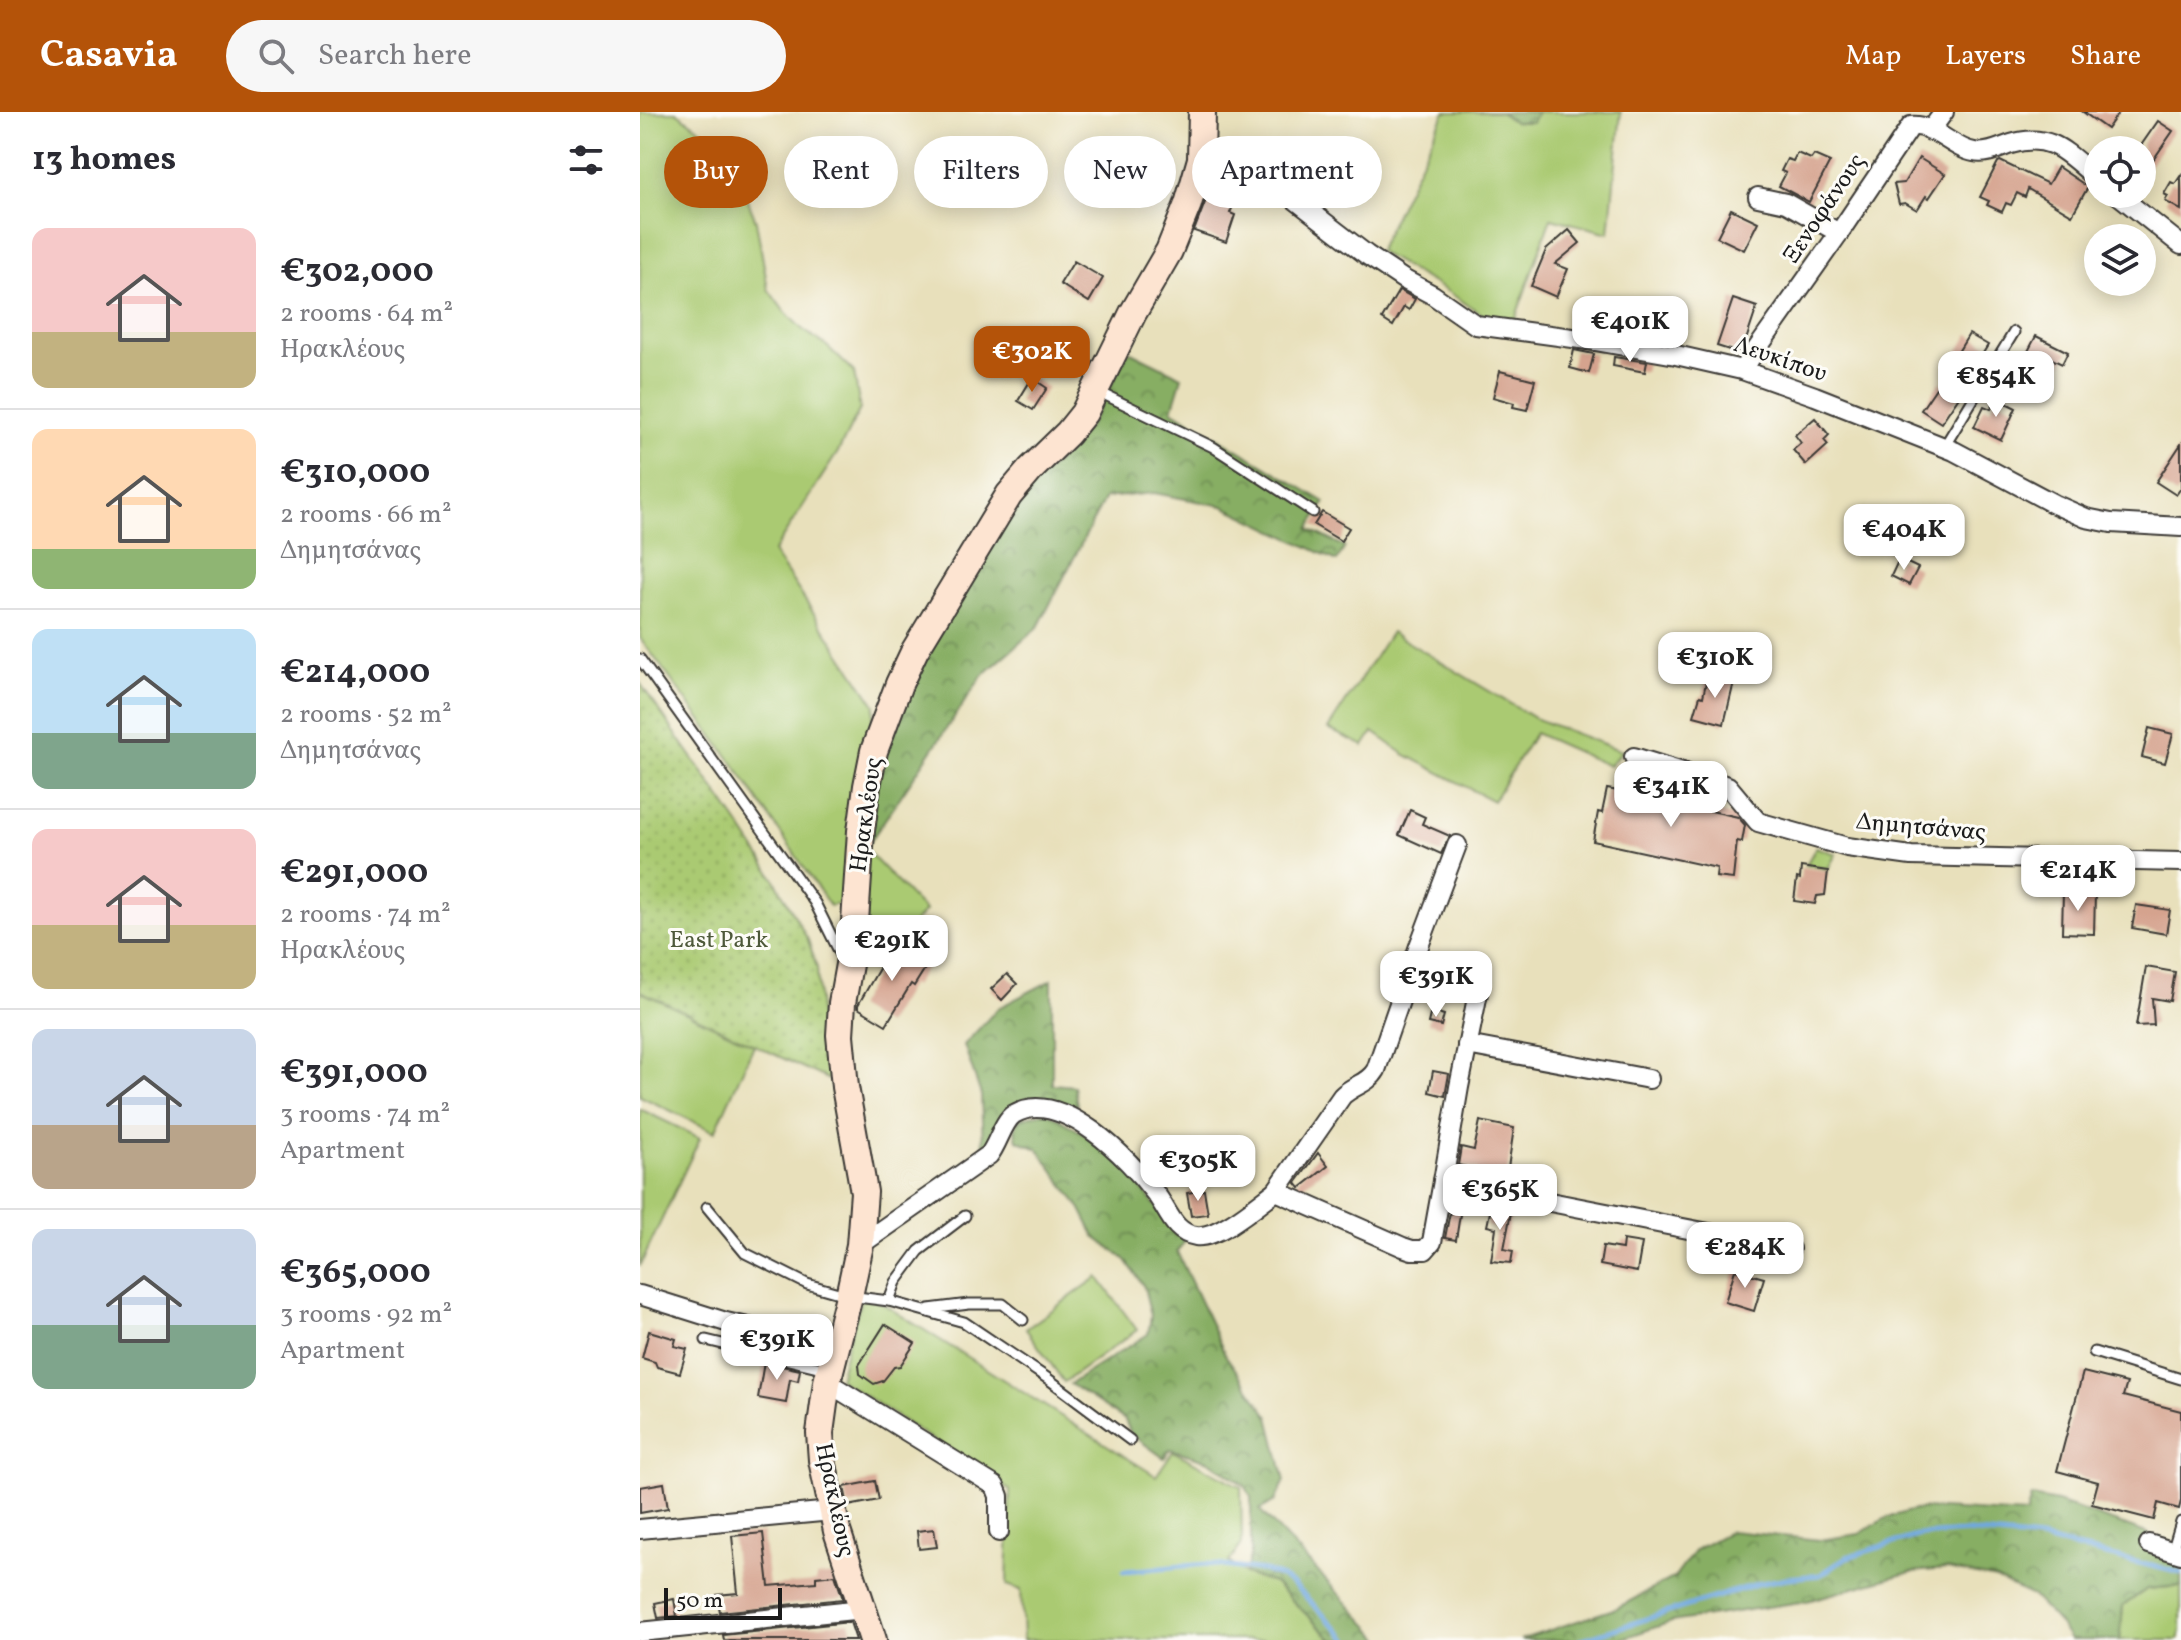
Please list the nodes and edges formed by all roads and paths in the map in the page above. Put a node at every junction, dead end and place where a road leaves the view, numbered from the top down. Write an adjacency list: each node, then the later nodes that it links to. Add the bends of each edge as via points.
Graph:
1 (1202, 112): 4 (street, Ηρακλέους)
2 (1944, 112): 3 (street)
3 (1930, 131): 5 (street, via 1979,153 2043,140); 10 (street, Ξενοφάνους, via 1916,125 1908,129)
4 (1202, 136)
5 (2084, 168)
6 (1192, 191): 14 (street, Ηρακλέους, via 1169,251)
7 (1758, 197): 10 (street, via 1786,203)
8 (1306, 208): 13 (street, Λευκίπου, via 1367,255 1476,325 1608,343)
9 (2135, 208): 11 (street)
10 (1839, 233): 13 (street, Ξενοφάνους)
11 (2181, 245)
12 (2014, 332): 15 (lane)
13 (1742, 370): 15 (street, Λευκίπου)
14 (1096, 390): 16 (lane, via 1213,447); 22 (street, Ηρακλέους, via 1077,424 1009,495 899,684 867,786)
15 (1944, 447): 17 (street, Λευκίπου, via 2086,518)
16 (1313, 512)
17 (2181, 527)
18 (640, 659): 22 (lane, via 815,903)
19 (1634, 757): 21 (street, Δημητσάνας, via 1728,786 1758,822 1847,847 1911,856)
20 (1457, 845): 27 (street, via 1376,1070 1342,1096)
21 (2181, 862)
22 (848, 969): 30 (street, Ηρακλέους, via 840,1035 864,1192)
23 (1480, 983): 24 (street)
24 (1467, 1045): 25 (street); 26 (street)
25 (1649, 1079)
26 (1443, 1181): 27 (street, via 1432,1242 1418,1251); 31 (street)
27 (1276, 1191): 30 (street, via 1214,1232 1192,1235 1177,1227 1138,1174 1087,1126 1057,1111 1031,1110 1009,1118 989,1155)
28 (707, 1207): 33 (lane, via 745,1253 807,1284)
29 (965, 1216): 34 (lane, via 919,1251)
30 (860, 1245): 33 (street, Ηρακλέους)
31 (1790, 1249)
32 (640, 1295): 39 (street, via 726,1322)
33 (849, 1296): 34 (lane); 39 (street, Ηρακλέους)
34 (889, 1301): 35 (lane)
35 (921, 1310): 36 (lane, via 1003,1304); 41 (lane, via 964,1322)
36 (1023, 1320)
37 (706, 1340): 39 (lane)
38 (2094, 1352): 40 (lane)
39 (831, 1366): 42 (street, Ηρακλέους, via 821,1446); 45 (street, via 995,1486)
40 (2181, 1379)
41 (1130, 1440)
42 (832, 1511): 44 (street); 48 (street, Ηρακλέους)
43 (2181, 1522): 47 (lane)
44 (640, 1529)
45 (999, 1532)
46 (2149, 1544): 47 (street)
47 (2176, 1553)
48 (863, 1609): 49 (street); 50 (street, Ηρακλέους)
49 (640, 1632)
50 (873, 1640)

